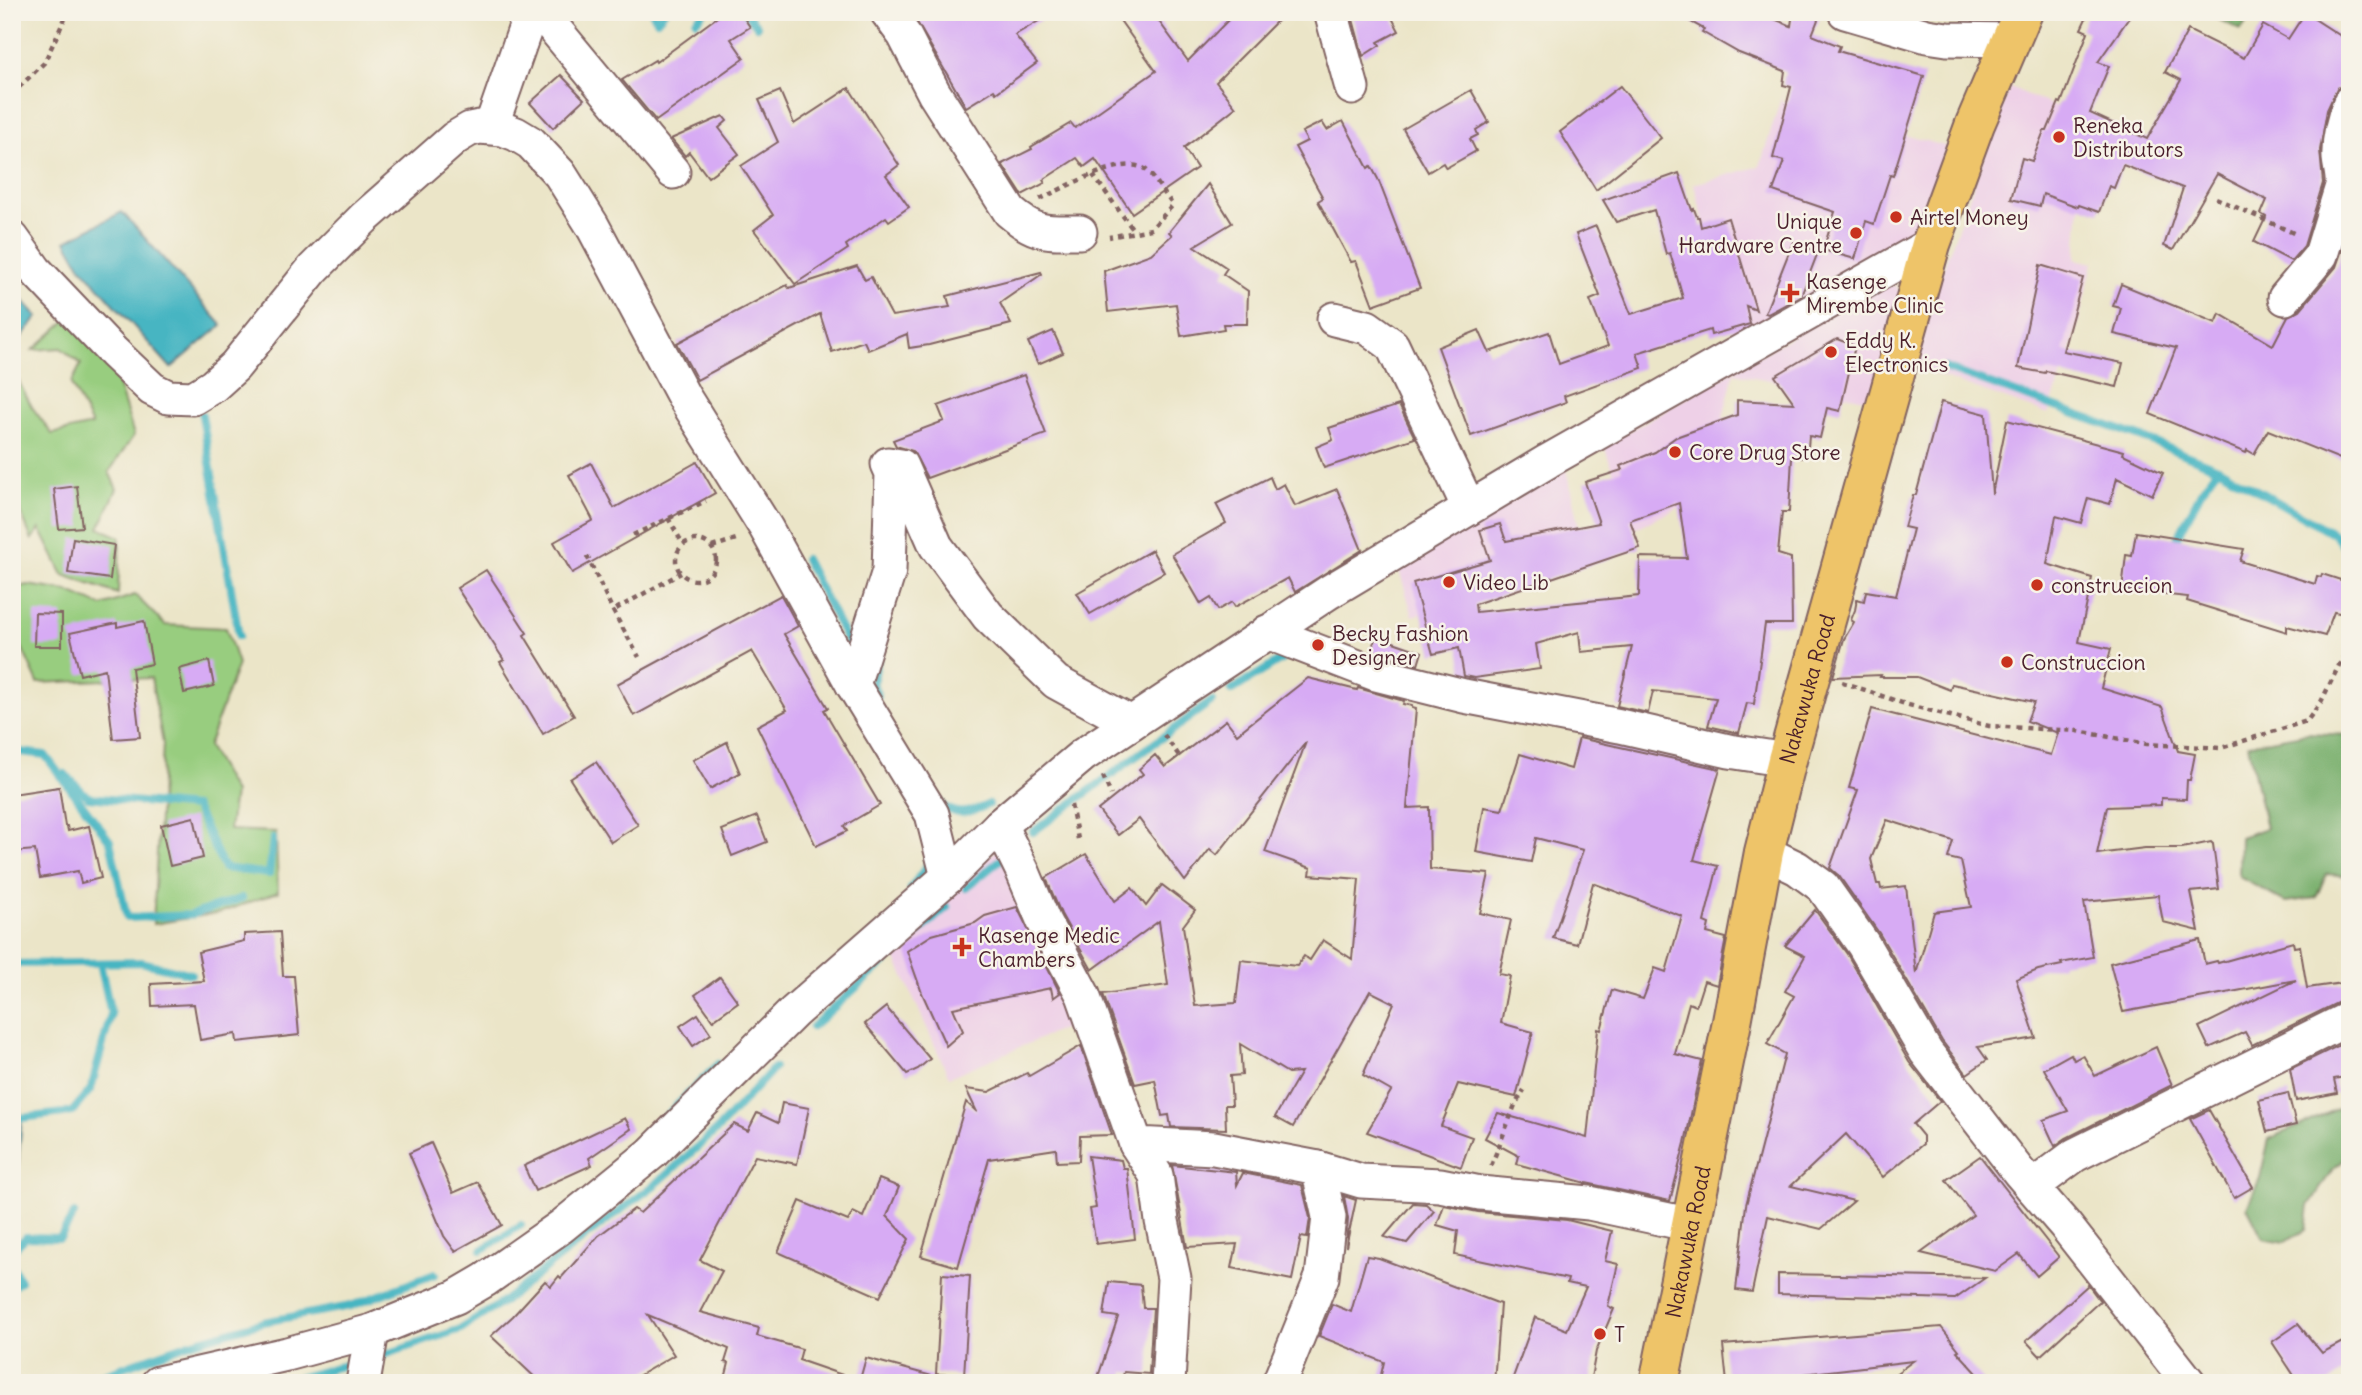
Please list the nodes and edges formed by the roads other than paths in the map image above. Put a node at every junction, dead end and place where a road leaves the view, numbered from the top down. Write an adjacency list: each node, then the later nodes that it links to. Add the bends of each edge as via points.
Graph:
1 (531, 12): 9 (street)
2 (548, 12): 10 (street, via 548,21)
3 (887, 12): 11 (street, via 1010,212 1040,231)
4 (1331, 12): 7 (street)
5 (1844, 12): 6 (street, via 1947,39)
6 (2018, 26): 13 (main road, Nakawuka Road, via 1975,124)
7 (1352, 88)
8 (2350, 102): 14 (street, via 2339,148 2342,186 2327,240 2316,263)
9 (491, 127): 12 (street, via 470,129 424,163 313,269 234,366 193,398 168,397 152,388 35,270); 18 (street, via 531,143 593,225 684,397 766,528)
10 (673, 172)
11 (1080, 232)
12 (12, 238)
13 (1931, 244): 16 (street); 20 (main road, Nakawuka Road)
14 (2285, 298)
15 (1334, 319): 16 (street, via 1367,327 1392,345)
16 (1469, 508): 17 (street)
17 (1267, 632): 19 (street); 20 (street, via 1376,674)
18 (853, 685): 19 (street, via 889,571 892,473 888,464 898,464 936,546 988,616 1056,681); 21 (street)
19 (1131, 723): 22 (street, via 1083,755)
20 (1787, 760): 23 (main road, Nakawuka Road)
21 (932, 814): 22 (street, via 959,831); 24 (street)
22 (992, 834): 24 (street); 26 (street, via 1024,872 1044,922 1083,995)
23 (1765, 852): 28 (street, via 1824,887 1926,1052); 29 (main road, Nakawuka Road)
24 (948, 877): 30 (street, via 794,1012 652,1153 562,1226 456,1297)
25 (2350, 1018): 28 (street, via 2075,1155)
26 (1136, 1144): 27 (street, via 1214,1148); 33 (street, via 1156,1175 1174,1278)
27 (1318, 1168): 29 (street, via 1361,1181 1440,1185 1589,1203); 34 (street, via 1329,1217 1322,1277)
28 (2032, 1187): 36 (street)
29 (1692, 1225): 35 (main road, Nakawuka Road)
30 (372, 1331): 31 (street); 32 (street)
31 (158, 1383)
32 (363, 1383)
33 (1168, 1383)
34 (1279, 1383)
35 (1659, 1383)
36 (2189, 1383)

